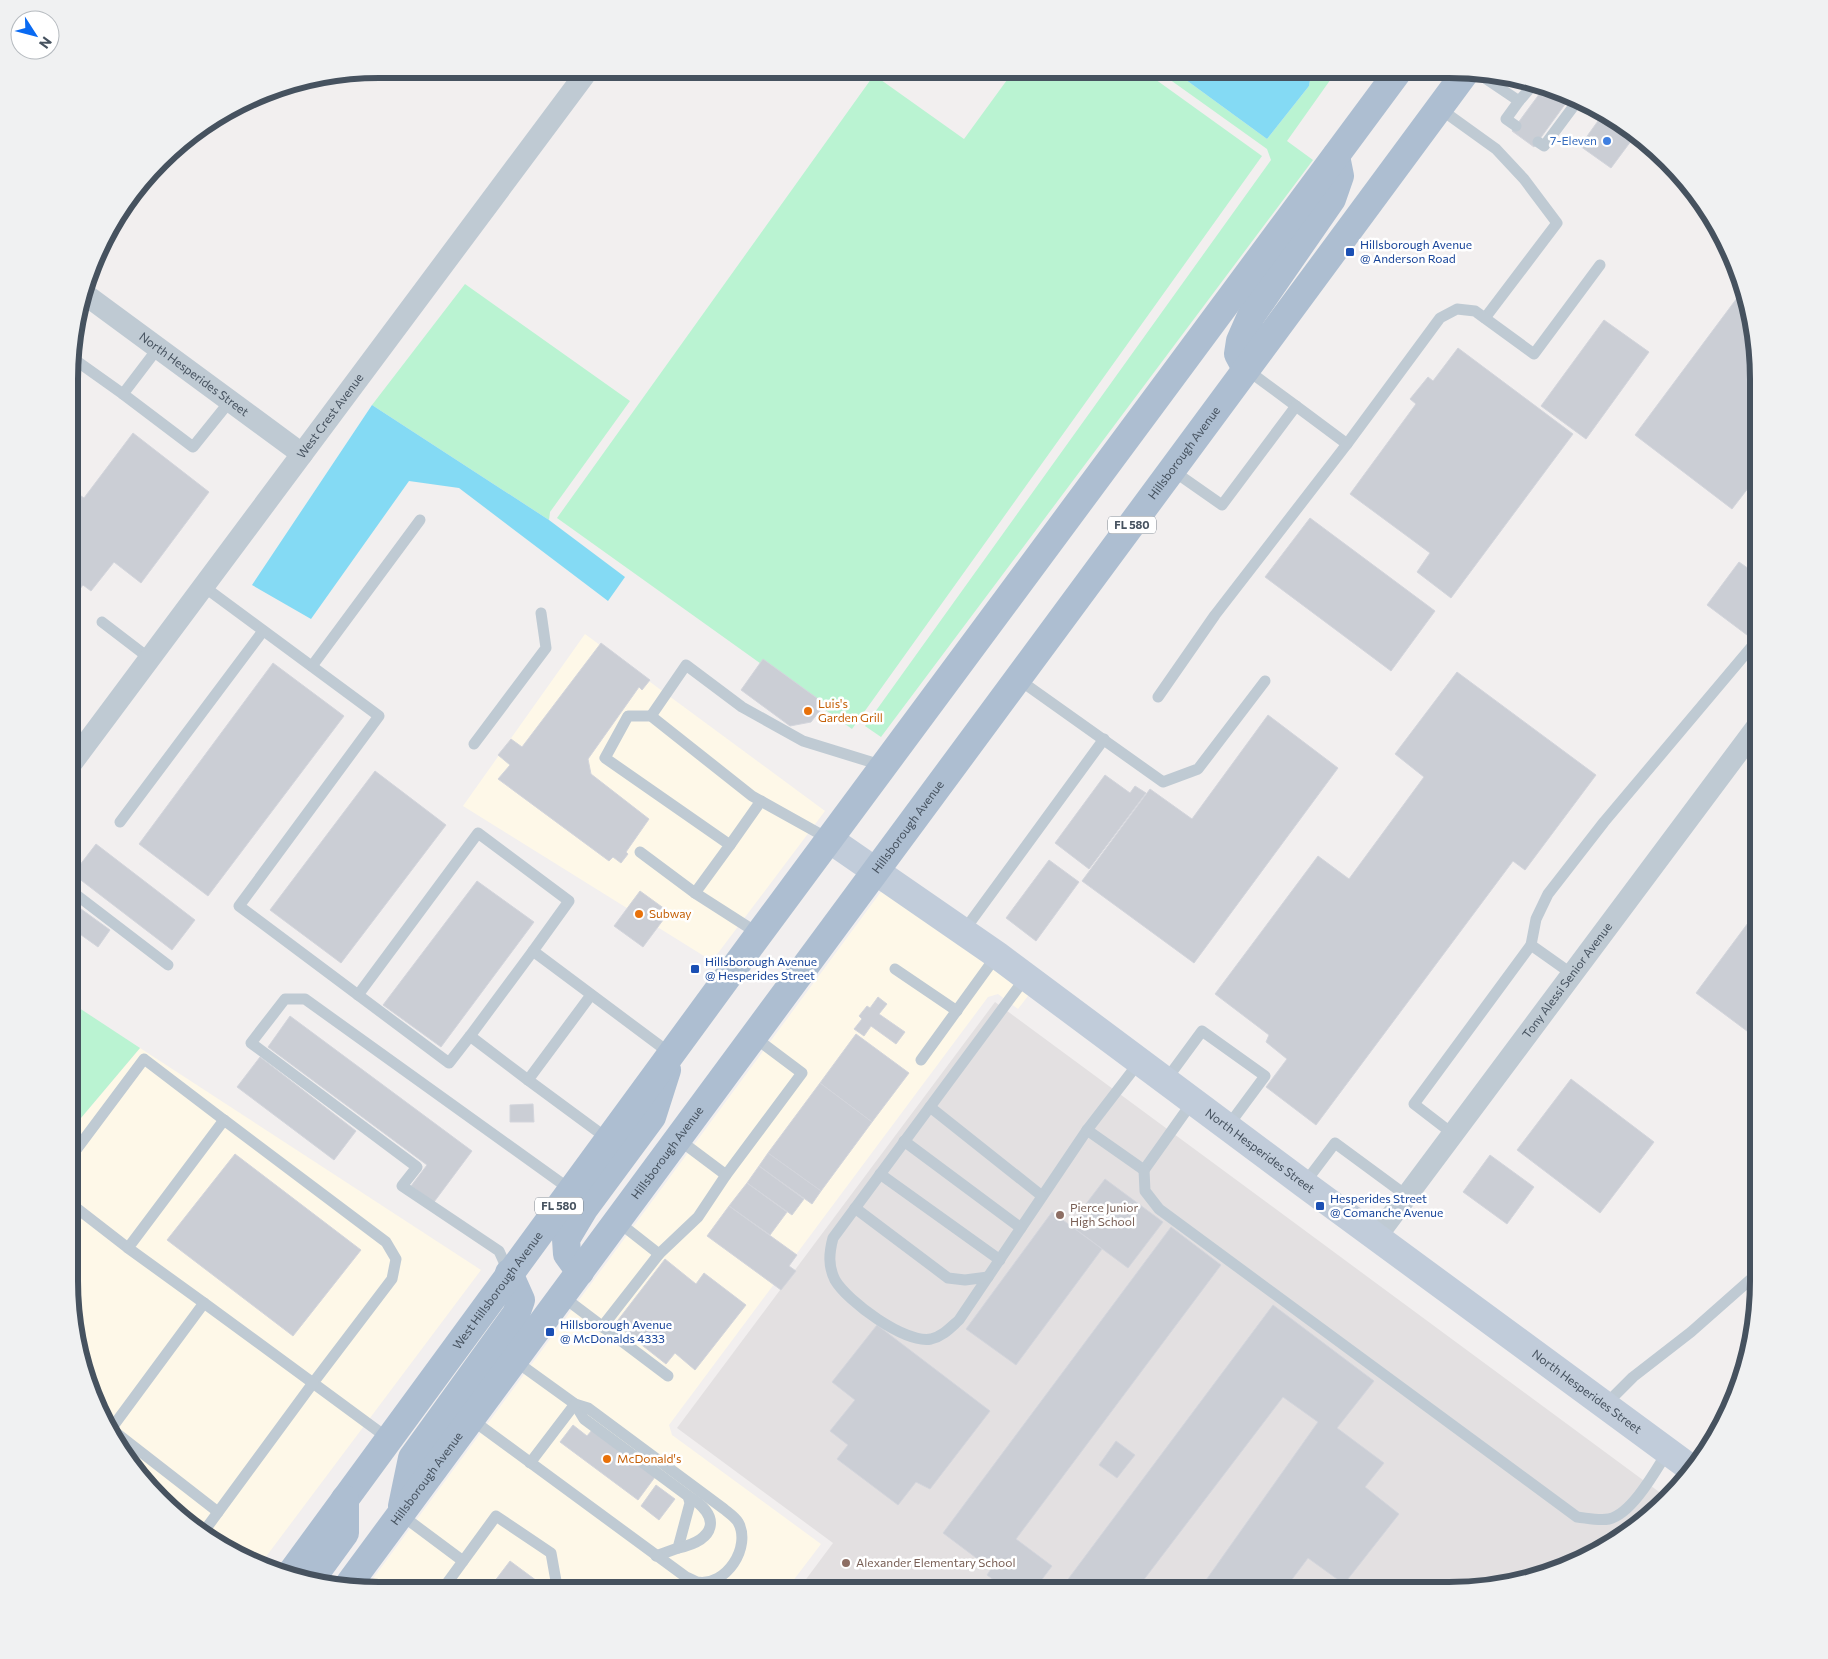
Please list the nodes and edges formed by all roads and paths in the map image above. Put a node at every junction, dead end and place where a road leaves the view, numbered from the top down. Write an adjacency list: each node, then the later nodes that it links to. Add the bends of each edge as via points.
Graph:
1 (583, 77): 22 (street, West Crest Avenue)
2 (1394, 77): 11 (main road, FL 580)
3 (1462, 78): 8 (main road, Hillsborough Avenue / FL 580)
4 (1485, 80): 7 (lane)
5 (1532, 91): 7 (lane)
6 (1574, 104): 10 (lane, via 1550,131 1544,146)
7 (1520, 107): 9 (lane, via 1506,119)
8 (1440, 108): 14 (lane, via 1496,149 1524,179 1557,223); 17 (main road, Hillsborough Avenue / FL 580)
9 (1516, 126)
10 (1538, 142)
11 (1336, 156): 17 (main road, via 1340,176 1332,199 1244,329 1238,354); 40 (main road, FL 580)
12 (1600, 265): 14 (lane, via 1534,354)
13 (89, 297): 15 (street, North Hesperides Street)
14 (1485, 318): 21 (lane, via 1475,311 1457,309 1440,318)
15 (158, 348): 18 (lane); 19 (street, North Hesperides Street)
16 (78, 362): 18 (lane)
17 (1246, 369): 20 (lane); 23 (main road, Hillsborough Avenue / FL 580)
18 (123, 394): 19 (lane, via 193,447)
19 (230, 401): 22 (street, North Hesperides Street)
20 (1296, 406): 21 (lane); 23 (lane, via 1222,506)
21 (1347, 444): 34 (lane, via 1214,615)
22 (302, 454): 25 (street, West Crest Avenue)
23 (1172, 470): 32 (main road, Hillsborough Avenue / FL 580)
24 (420, 520): 31 (lane)
25 (203, 586): 28 (lane); 30 (street, West Crest Avenue)
26 (541, 613): 38 (lane, via 546,648)
27 (102, 622): 30 (lane)
28 (263, 631): 31 (lane); 42 (lane)
29 (1750, 649): 51 (lane, via 1604,822 1548,894 1536,919)
30 (150, 658): 39 (street, West Crest Avenue)
31 (312, 666): 58 (lane, via 379,716 240,906)
32 (1018, 679): 37 (lane); 46 (main road, Hillsborough Avenue / FL 580)
33 (1265, 681): 37 (lane, via 1198,769 1163,782)
34 (1158, 697)
35 (651, 716): 40 (lane, via 686,664 742,707 803,741); 41 (lane); 44 (lane, via 628,716 605,758)
36 (1750, 736): 56 (street, Tony Alessi Senior Avenue)
37 (1104, 739): 49 (lane, via 1078,779)
38 (474, 744)
39 (78, 753)
40 (884, 766): 43 (main road, FL 580)
41 (760, 800): 43 (lane); 44 (lane)
42 (120, 822)
43 (829, 840): 46 (street, North Hesperides Street); 50 (main road, West Hillsborough Avenue / FL 580)
44 (730, 845): 47 (lane)
45 (640, 852): 47 (lane)
46 (876, 872): 49 (street, North Hesperides Street); 62 (main road, Hillsborough Avenue / FL 580)
47 (695, 892): 50 (lane)
48 (78, 896): 54 (lane)
49 (963, 932): 53 (street, North Hesperides Street)
50 (759, 934): 63 (main road, West Hillsborough Avenue / FL 580)
51 (1531, 945): 56 (lane); 73 (lane, via 1414,1104)
52 (533, 951): 58 (lane, via 569,901 478,834); 59 (lane); 61 (lane)
53 (997, 955): 57 (street, North Hesperides Street); 60 (lane)
54 (168, 965)
55 (895, 969): 60 (lane)
56 (1572, 974): 73 (street, Tony Alessi Senior Avenue)
57 (1026, 976): 65 (street, North Hesperides Street); 69 (lane)
58 (358, 995): 61 (lane, via 449,1063)
59 (591, 995): 63 (lane); 66 (lane)
60 (957, 1011): 64 (lane)
61 (470, 1036): 66 (lane)
62 (754, 1037): 75 (main road, Hillsborough Avenue / FL 580); 79 (lane, via 802,1073)
63 (671, 1054): 74 (main road, West Hillsborough Avenue / FL 580); 93 (main road, via 652,1118 584,1209 566,1239 567,1254)
64 (920, 1060)
65 (1140, 1061): 67 (street, North Hesperides Street); 72 (lane)
66 (528, 1080): 74 (lane)
67 (1166, 1080): 68 (street, North Hesperides Street); 71 (lane, via 1202,1030 1264,1076)
68 (1193, 1100): 71 (street, North Hesperides Street); 78 (lane)
69 (930, 1107): 76 (lane); 83 (lane)
70 (224, 1120): 77 (lane, via 144,1059); 90 (lane); 102 (lane, via 386,1242 396,1259 392,1278)
71 (1228, 1126): 81 (street, North Hesperides Street)
72 (1087, 1130): 78 (lane); 83 (lane)
73 (1453, 1134): 84 (street, Tony Alessi Senior Avenue)
74 (608, 1139): 82 (main road, West Hillsborough Avenue / FL 580)
75 (678, 1139): 79 (lane); 87 (main road, Hillsborough Avenue / FL 580)
76 (904, 1141): 80 (lane); 88 (lane)
77 (78, 1147)
78 (1144, 1170): 109 (lane, via 1146,1191 1160,1208 1577,1517 1610,1519)
79 (726, 1174): 91 (lane, via 698,1218)
80 (880, 1174): 85 (lane); 92 (lane)
81 (1304, 1184): 84 (lane, via 1336,1143); 89 (street, North Hesperides Street)
82 (571, 1190): 94 (main road, West Hillsborough Avenue / FL 580); 94 (lane, via 305,999 285,999 251,1043 417,1166 402,1186 499,1251)
83 (1042, 1196): 88 (lane)
84 (1407, 1196): 89 (street, Tony Alessi Senior Avenue)
85 (855, 1208): 95 (lane, via 948,1278); 95 (lane, via 833,1238 830,1265 835,1280 846,1293 892,1330 905,1336 929,1339 944,1334 959,1320)
86 (78, 1209): 90 (lane)
87 (617, 1221): 91 (lane); 93 (main road, Hillsborough Avenue / FL 580)
88 (1021, 1228): 92 (lane)
89 (1376, 1237): 104 (street, North Hesperides Street)
90 (128, 1248): 98 (lane)
91 (659, 1254): 99 (lane)
92 (1000, 1260): 95 (lane)
93 (580, 1272): 97 (main road, Hillsborough Avenue / FL 580)
94 (510, 1273): 100 (main road, via 521,1300); 108 (main road, West Hillsborough Avenue / FL 580)
95 (988, 1277)
96 (1750, 1280): 104 (lane, via 1633,1377)
97 (562, 1296): 99 (lane); 100 (main road, Hillsborough Avenue / FL 580)
98 (204, 1303): 102 (lane); 106 (lane)
99 (602, 1327): 101 (lane)
100 (504, 1353): 103 (lane); 105 (main road, Hillsborough Avenue / FL 580); 114 (main road, via 412,1458)
101 (668, 1376)
102 (313, 1384): 108 (lane); 113 (lane)
103 (574, 1404): 110 (lane); 111 (lane, via 584,1419); 117 (lane, via 588,1408 738,1521 743,1542 737,1557 728,1570 714,1580 697,1582)
104 (1605, 1405): 109 (street, North Hesperides Street)
105 (471, 1419): 110 (lane); 114 (main road, Hillsborough Avenue / FL 580)
106 (114, 1424)
107 (122, 1437): 113 (lane)
108 (388, 1439): 112 (main road, West Hillsborough Avenue / FL 580)
109 (1679, 1459)
110 (530, 1463): 117 (lane)
111 (688, 1496): 116 (lane, via 690,1503); 116 (lane, via 703,1505 710,1524 704,1538 694,1545)
112 (345, 1499): 119 (main road, West Hillsborough Avenue / FL 580); 120 (main road, via 345,1533)
113 (218, 1512): 115 (lane)
114 (400, 1514): 118 (lane); 121 (main road, Hillsborough Avenue / FL 580)
115 (207, 1528)
116 (678, 1548): 117 (lane)
117 (656, 1556)
118 (463, 1561): 122 (lane); 123 (lane, via 496,1516 550,1553)
119 (294, 1569)
120 (315, 1575)
121 (352, 1580)
122 (448, 1582)
123 (555, 1582)

